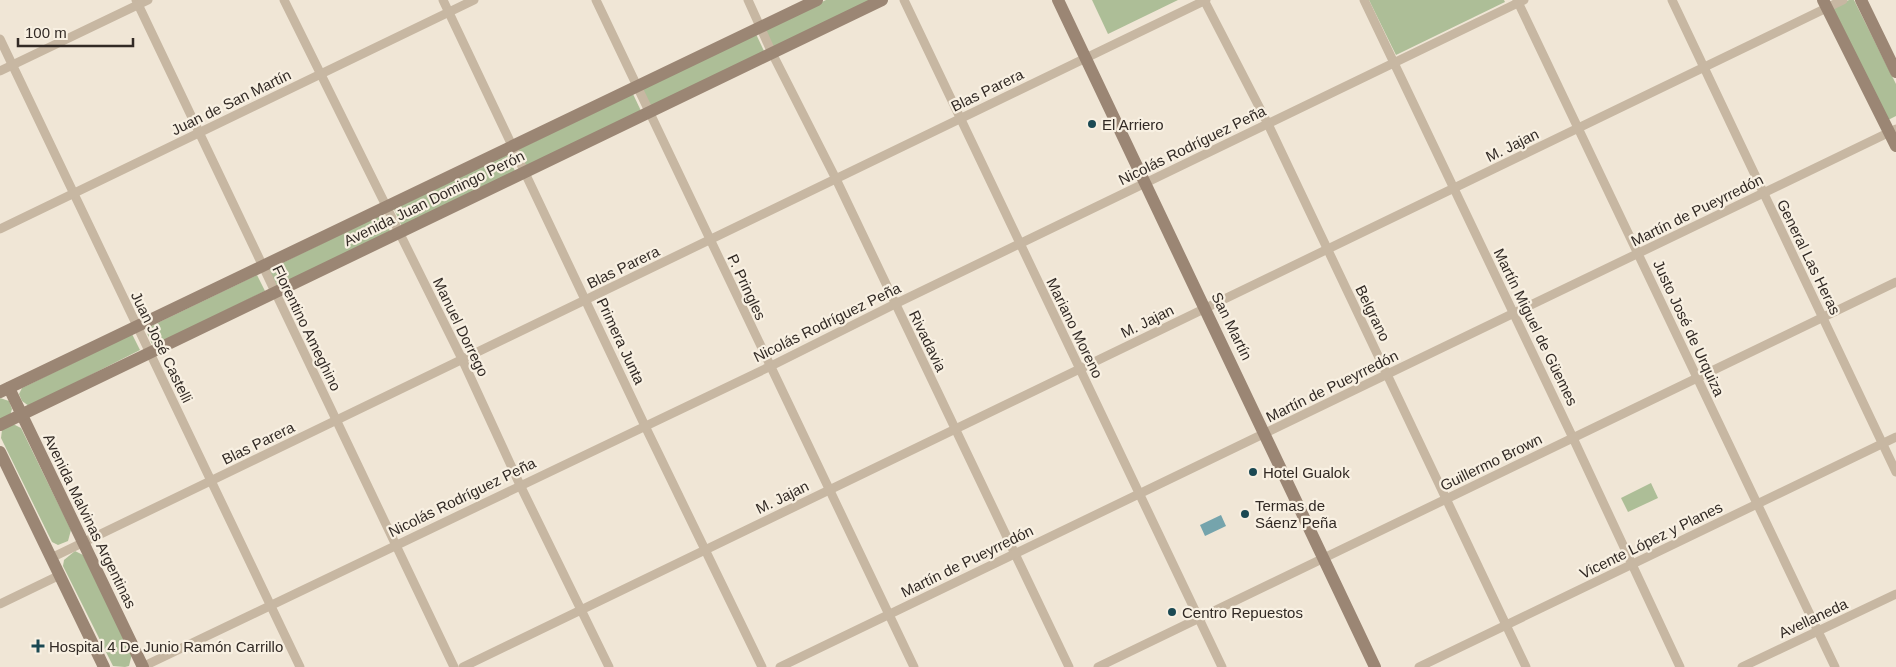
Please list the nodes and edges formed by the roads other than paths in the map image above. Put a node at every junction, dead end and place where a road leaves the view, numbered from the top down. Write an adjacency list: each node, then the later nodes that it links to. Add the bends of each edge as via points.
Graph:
1 (148, 0): 17 (street)
2 (284, 0): 29 (street, Manuel Dorrego)
3 (443, 0): 19 (street, Primera Junta)
4 (474, 0): 19 (street, Juan de San Martín)
5 (596, 0): 30 (street, P. Pringles)
6 (748, 0): 20 (street, Rivadavia)
7 (817, 0): 20 (main road, Avenida Juan Domingo Perón)
8 (882, 0): 22 (main road, Avenida Juan Domingo Perón)
9 (904, 0): 32 (street, Mariano Moreno)
10 (1058, 0): 23 (main road, San Martín)
11 (1205, 0): 23 (street, Blas Parera); 33 (street, Belgrano)
12 (1364, 0): 24 (street, Martín Miguel de Güemes)
13 (1672, 0): 26 (street, General Las Heras)
14 (1842, 0): 18 (street, M. Jajan)
15 (1861, 0): 28 (main road)
16 (1520, 1): 24 (street, Nicolás Rodríguez Peña); 34 (street, Justo José de Urquiza)
17 (137, 2): 25 (street); 36 (street, Florentino Ameghino)
18 (1825, 4): 26 (street, M. Jajan); 35 (main road)
19 (449, 12): 29 (street, Juan de San Martín); 37 (street, Primera Junta)
20 (760, 28): 22 (street, Rivadavia); 30 (main road, Avenida Juan Domingo Perón)
21 (0, 39): 25 (street, Juan José Castelli)
22 (772, 53): 31 (main road, Avenida Juan Domingo Perón); 40 (street, Rivadavia)
23 (1086, 58): 32 (street, Blas Parera); 41 (main road, San Martín)
24 (1394, 63): 33 (street, Nicolás Rodríguez Peña); 42 (street, Martín Miguel de Güemes)
25 (12, 65): 27 (street); 43 (street, Juan José Castelli)
26 (1704, 67): 34 (street, M. Jajan); 44 (street, General Las Heras)
27 (0, 71)
28 (1896, 72)
29 (320, 74): 36 (street, Juan de San Martín); 45 (street, Manuel Dorrego)
30 (637, 87): 31 (street, P. Pringles); 37 (main road, Avenida Juan Domingo Perón)
31 (649, 112): 39 (main road, Avenida Juan Domingo Perón); 48 (street, P. Pringles)
32 (960, 119): 40 (street, Blas Parera); 49 (street, Mariano Moreno)
33 (1268, 124): 41 (street, Nicolás Rodríguez Peña); 50 (street, Belgrano)
34 (1578, 128): 42 (street, M. Jajan); 51 (street, Justo José de Urquiza)
35 (1893, 131): 38 (main road); 44 (street, Martín de Pueyrredón)
36 (199, 132): 43 (street, Juan de San Martín); 52 (street, Florentino Ameghino)
37 (513, 146): 39 (street, Primera Junta); 45 (main road, Avenida Juan Domingo Perón)
38 (1896, 146)
39 (525, 172): 47 (main road, Avenida Juan Domingo Perón); 55 (street, Primera Junta)
40 (836, 179): 48 (street, Blas Parera); 56 (street, Rivadavia)
41 (1145, 183): 49 (street, Nicolás Rodríguez Peña); 57 (main road, San Martín)
42 (1454, 188): 50 (street, M. Jajan); 58 (street, Martín Miguel de Güemes)
43 (73, 193): 46 (street, Juan de San Martín); 60 (street, Juan José Castelli)
44 (1764, 193): 51 (street, Martín de Pueyrredón); 59 (street, General Las Heras)
45 (386, 208): 47 (street, Manuel Dorrego); 52 (main road, Avenida Juan Domingo Perón)
46 (0, 229)
47 (399, 234): 54 (main road, Avenida Juan Domingo Perón); 62 (street, Manuel Dorrego)
48 (710, 240): 55 (street, Blas Parera); 63 (street, P. Pringles)
49 (1020, 244): 56 (street, Nicolás Rodríguez Peña); 64 (street, Mariano Moreno)
50 (1326, 250): 57 (street, M. Jajan); 65 (street, Belgrano)
51 (1638, 253): 58 (street, Martín de Pueyrredón); 66 (street, Justo José de Urquiza)
52 (263, 267): 54 (street, Florentino Ameghino); 60 (main road, Avenida Juan Domingo Perón)
53 (1896, 282): 59 (street, Guillermo Brown)
54 (275, 292): 61 (main road, Avenida Juan Domingo Perón); 69 (street, Florentino Ameghino)
55 (586, 300): 62 (street, Blas Parera); 71 (street, Primera Junta)
56 (895, 304): 63 (street, Nicolás Rodríguez Peña); 72 (street, Rivadavia)
57 (1205, 308): 64 (street, M. Jajan); 73 (main road, San Martín)
58 (1514, 313): 65 (street, Martín de Pueyrredón); 74 (street, Martín Miguel de Güemes)
59 (1823, 317): 66 (street, Guillermo Brown); 76 (street, General Las Heras)
60 (138, 327): 61 (street, Juan José Castelli); 67 (main road, Avenida Juan Domingo Perón)
61 (150, 353): 68 (main road, Avenida Juan Domingo Perón); 79 (street, Juan José Castelli)
62 (462, 359): 69 (street, Blas Parera); 80 (street, Manuel Dorrego)
63 (769, 366): 71 (street, Nicolás Rodríguez Peña); 81 (street, P. Pringles)
64 (1080, 369): 72 (street, M. Jajan); 82 (street, Mariano Moreno)
65 (1388, 374): 73 (street, Martín de Pueyrredón); 83 (street, Belgrano)
66 (1698, 378): 74 (street, Guillermo Brown); 84 (street, Justo José de Urquiza)
67 (4, 390): 68 (main road, Avenida Malvinas Argentinas)
68 (21, 415): 70 (main road, Avenida Juan Domingo Perón); 85 (main road, Avenida Malvinas Argentinas)
69 (336, 420): 79 (street, Blas Parera); 86 (street, Florentino Ameghino)
70 (0, 425)
71 (645, 426): 80 (street, Nicolás Rodríguez Peña); 87 (street, Primera Junta)
72 (955, 429): 81 (street, M. Jajan); 88 (street, Rivadavia)
73 (1265, 433): 82 (street, Martín de Pueyrredón); 90 (main road, San Martín)
74 (1573, 438): 83 (street, Guillermo Brown); 91 (street, Martín Miguel de Güemes)
75 (1896, 438): 76 (street, Vicente López y Planes)
76 (1882, 444): 78 (street, General Las Heras); 84 (street, Vicente López y Planes)
77 (1, 455): 89 (main road)
78 (1896, 472)
79 (211, 481): 85 (street, Blas Parera); 95 (street, Juan José Castelli)
80 (520, 485): 86 (street, Nicolás Rodríguez Peña); 96 (street, Manuel Dorrego)
81 (830, 490): 87 (street, M. Jajan); 97 (street, P. Pringles)
82 (1140, 494): 88 (street, Martín de Pueyrredón); 98 (street, Mariano Moreno)
83 (1447, 499): 90 (street, Guillermo Brown); 99 (street, Belgrano)
84 (1756, 504): 91 (street, Vicente López y Planes); 100 (street, Justo José de Urquiza)
85 (83, 542): 89 (street, Blas Parera); 102 (main road, Avenida Malvinas Argentinas)
86 (396, 545): 95 (street, Nicolás Rodríguez Peña); 104 (street, Florentino Ameghino)
87 (706, 550): 96 (street, M. Jajan); 107 (street, Primera Junta)
88 (1015, 554): 97 (street, Martín de Pueyrredón); 110 (street, Rivadavia)
89 (51, 558): 92 (main road)
90 (1324, 558): 98 (street, Guillermo Brown); 113 (main road, San Martín)
91 (1632, 564): 99 (street, Vicente López y Planes); 116 (street, Martín Miguel de Güemes)
92 (60, 576): 94 (street); 101 (main road)
93 (1896, 594): 100 (street, Avellaneda)
94 (0, 604)
95 (270, 605): 102 (street, Nicolás Rodríguez Peña); 103 (street, Juan José Castelli)
96 (582, 610): 105 (street, M. Jajan); 106 (street, Manuel Dorrego)
97 (889, 614): 108 (street, Martín de Pueyrredón); 109 (street, P. Pringles)
98 (1199, 618): 111 (street, Guillermo Brown); 112 (street, Mariano Moreno)
99 (1507, 624): 114 (street, Vicente López y Planes); 115 (street, Belgrano)
100 (1818, 631): 117 (street, Avellaneda); 118 (street, Justo José de Urquiza)
101 (104, 667)
102 (142, 667)
103 (300, 667)
104 (454, 667)
105 (464, 667)
106 (609, 667)
107 (762, 667)
108 (780, 667)
109 (914, 667)
110 (1069, 667)
111 (1098, 667)
112 (1222, 667)
113 (1375, 667)
114 (1419, 667)
115 (1526, 667)
116 (1680, 667)
117 (1742, 667)
118 (1835, 667)

